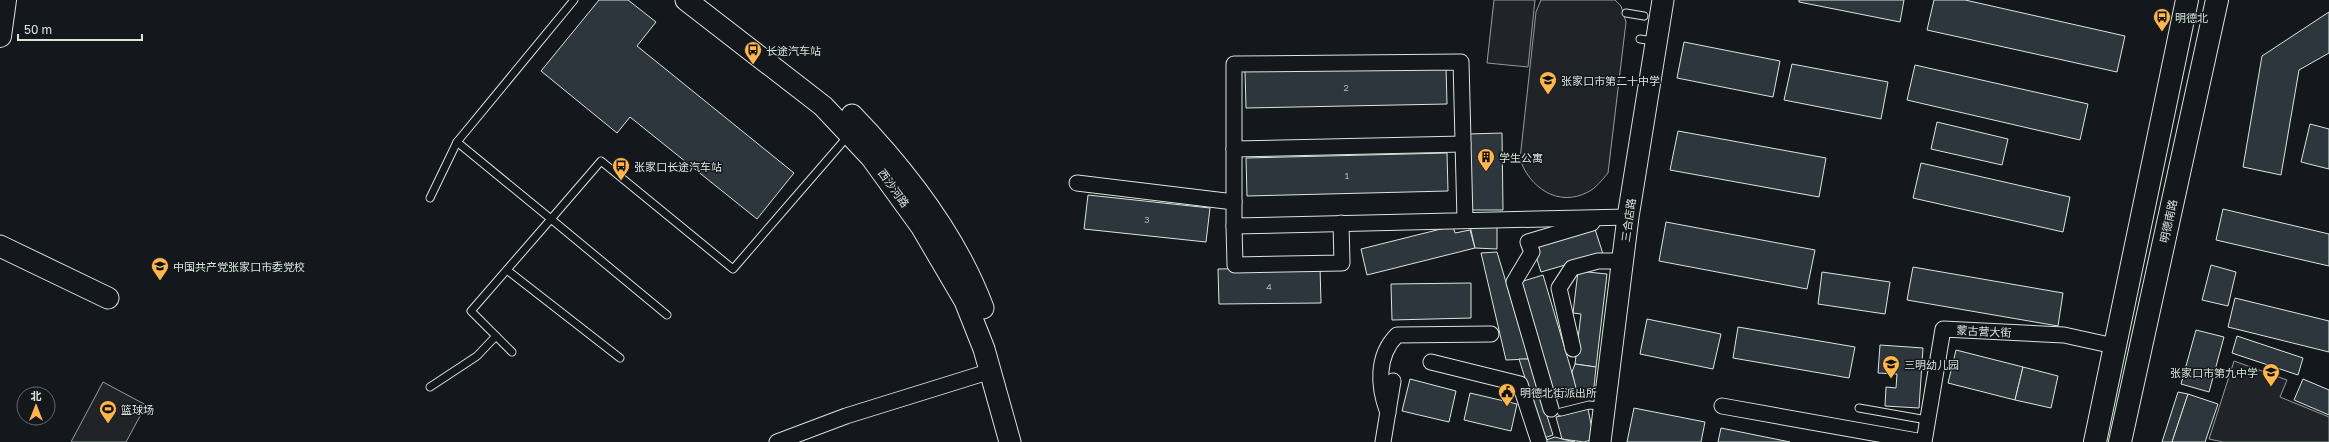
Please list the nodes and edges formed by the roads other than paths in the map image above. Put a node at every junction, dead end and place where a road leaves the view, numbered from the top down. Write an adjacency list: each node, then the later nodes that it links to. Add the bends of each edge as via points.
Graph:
1 (5, 0): 10 (main road)
2 (574, 0): 14 (lane)
3 (686, 0): 13 (street, 西沙河路)
4 (708, 0): 13 (street, 西沙河路, via 832,96)
5 (1663, 0): 20 (street, 三合店路, via 1649,40)
6 (2187, 0): 11 (main road)
7 (2217, 0): 12 (main road, 明德南路)
8 (1626, 12): 9 (lane)
9 (1644, 16)
10 (0, 36)
11 (2169, 83): 12 (main road); 35 (main road)
12 (2197, 89): 57 (main road, 明德南路)
13 (854, 128): 22 (lane, via 733,269 601,161); 40 (street, 西沙河路, via 871,157 922,226 965,301); 51 (street, 西沙河路, via 880,144 921,195 957,253 980,301 1002,358)
14 (457, 142): 18 (lane); 22 (lane)
15 (1463, 144): 16 (street); 16 (street, via 1461,62 1234,64); 23 (street)
16 (1234, 149): 19 (street)
17 (1077, 183): 19 (street)
18 (430, 198)
19 (1234, 202): 26 (street)
20 (1628, 217): 21 (street); 29 (street, 三合店路)
21 (1545, 218): 23 (street); 27 (street)
22 (551, 219): 30 (lane); 32 (lane)
23 (1465, 220): 25 (street)
24 (1592, 223): 27 (street)
25 (1341, 224): 26 (street); 26 (street, via 1342,263 1235,265)
26 (1234, 226)
27 (1545, 237): 46 (street, via 1528,242 1532,252 1514,282)
28 (0, 246): 31 (street)
29 (1622, 261): 36 (street, via 1598,261 1572,268 1559,288); 43 (street, 三合店路)
30 (507, 270): 34 (lane, via 471,311); 38 (lane)
31 (108, 298)
32 (667, 315)
33 (1491, 334): 47 (street, via 1397,335 1390,342 1381,369 1381,395)
34 (496, 336): 37 (lane); 42 (lane, via 477,356)
35 (2114, 346): 48 (street, 蒙古营大街, via 2064,335 1943,329); 56 (main road)
36 (1573, 349)
37 (512, 352)
38 (620, 358)
39 (1431, 362): 53 (street, via 1520,384)
40 (991, 371): 49 (street, via 846,416); 50 (street, 西沙河路)
41 (1393, 381): 47 (street)
42 (430, 387)
43 (1605, 406): 46 (lane, via 1588,405); 54 (street, 三合店路)
44 (1722, 406): 55 (street)
45 (1859, 408): 48 (lane)
46 (1556, 411)
47 (1388, 412): 52 (street)
48 (1927, 420): 55 (street, 蒙古营大街)
49 (777, 442)
50 (1010, 442)
51 (1026, 442)
52 (1383, 442)
53 (1539, 442)
54 (1600, 442)
55 (1923, 442)
56 (2095, 442)
57 (2120, 442)

